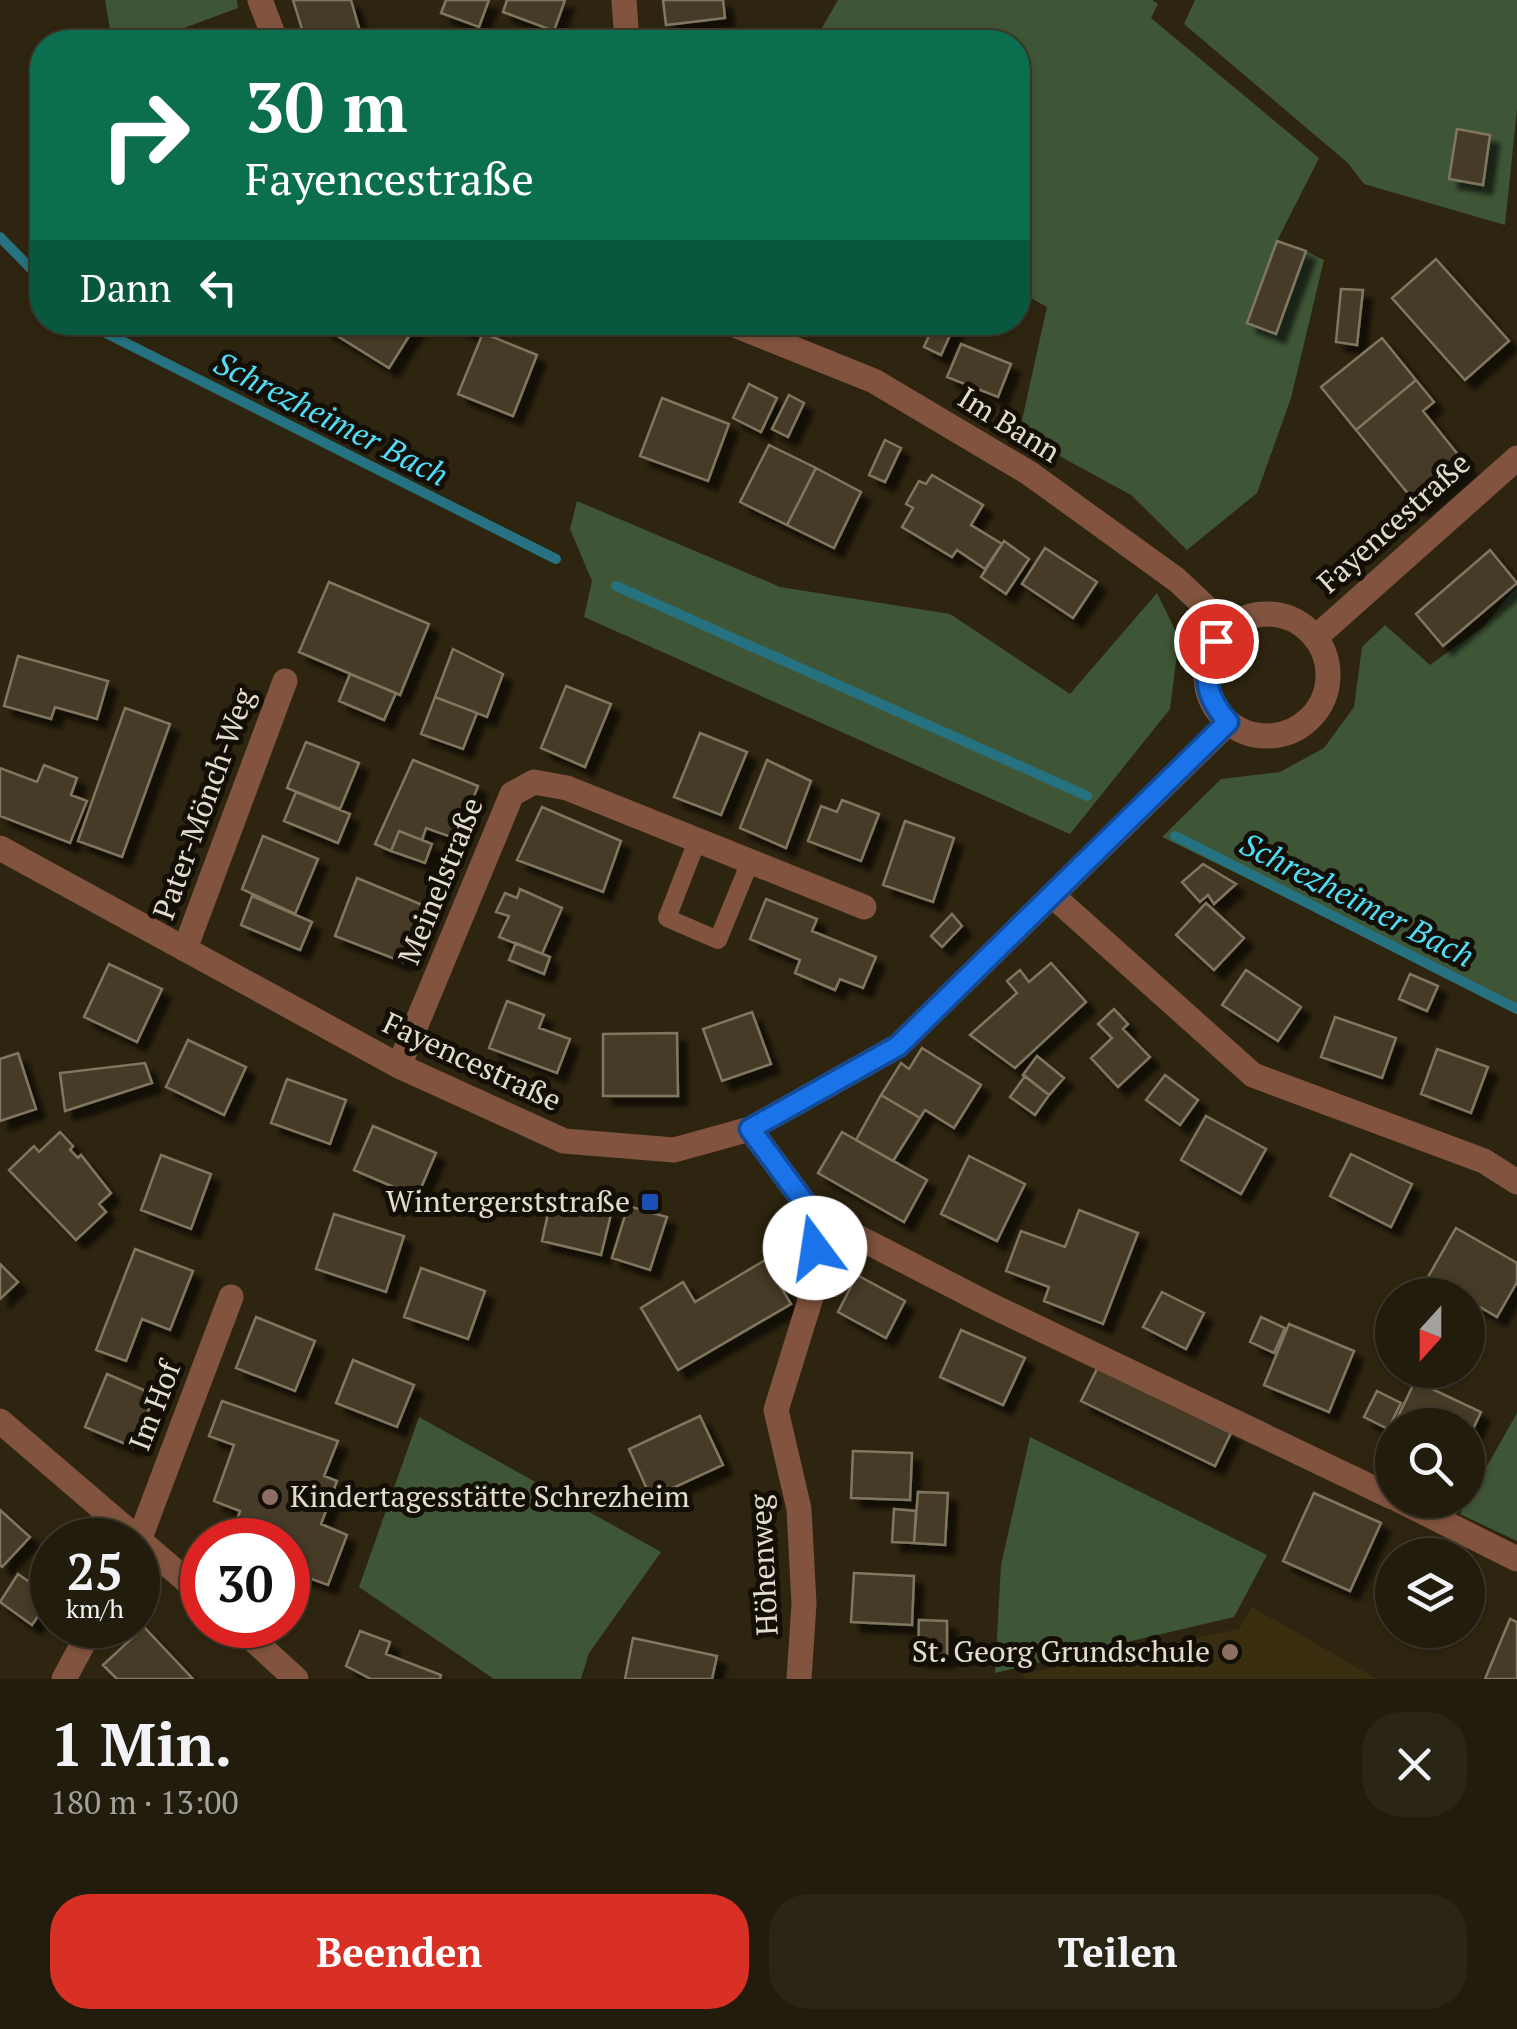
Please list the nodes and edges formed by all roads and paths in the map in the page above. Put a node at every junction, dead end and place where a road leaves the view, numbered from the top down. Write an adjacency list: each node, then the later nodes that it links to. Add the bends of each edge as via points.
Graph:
1 (260, 0): 3 (street)
2 (624, 0): 4 (street)
3 (271, 30)
4 (626, 30)
5 (761, 335): 7 (street, Im Bann, via 874,380 1029,473 1177,580)
6 (1517, 458): 8 (street, Fayencestraße)
7 (1228, 628): 8 (street, Fayencestraße, via 1245,618 1283,616); 10 (street, via 1216,641 1206,675 1208,694)
8 (1314, 638): 10 (street, Fayencestraße, via 1328,674 1316,711 1284,734 1246,733)
9 (284, 682): 16 (street, Pater-Mönch-Weg)
10 (1228, 722): 14 (street, Fayencestraße)
11 (698, 841): 13 (street, Meinelstraße); 13 (lane, via 667,918 718,940); 17 (street, Meinelstraße, via 568,788 534,782 512,794)
12 (0, 848): 16 (street, Fayencestraße)
13 (750, 862): 15 (street, Meinelstraße)
14 (1054, 896): 18 (street, Fayencestraße, via 898,1046); 19 (street, via 1252,1075 1484,1161)
15 (864, 907)
16 (185, 949): 17 (street, Fayencestraße)
17 (399, 1066): 18 (street, Fayencestraße, via 564,1141 674,1150)
18 (750, 1129): 20 (street)
19 (1517, 1182)
20 (813, 1214): 23 (street); 34 (street, Höhenweg, via 816,1282 776,1410 799,1509)
21 (230, 1297): 25 (street, Im Hof)
22 (0, 1421): 24 (street)
23 (1375, 1488)
24 (113, 1518)
25 (147, 1518)
26 (1436, 1518): 28 (street)
27 (160, 1558): 29 (street)
28 (1517, 1558)
29 (180, 1575)
30 (81, 1648): 32 (street)
31 (262, 1648): 33 (street)
32 (64, 1679)
33 (296, 1679)
34 (799, 1679)

